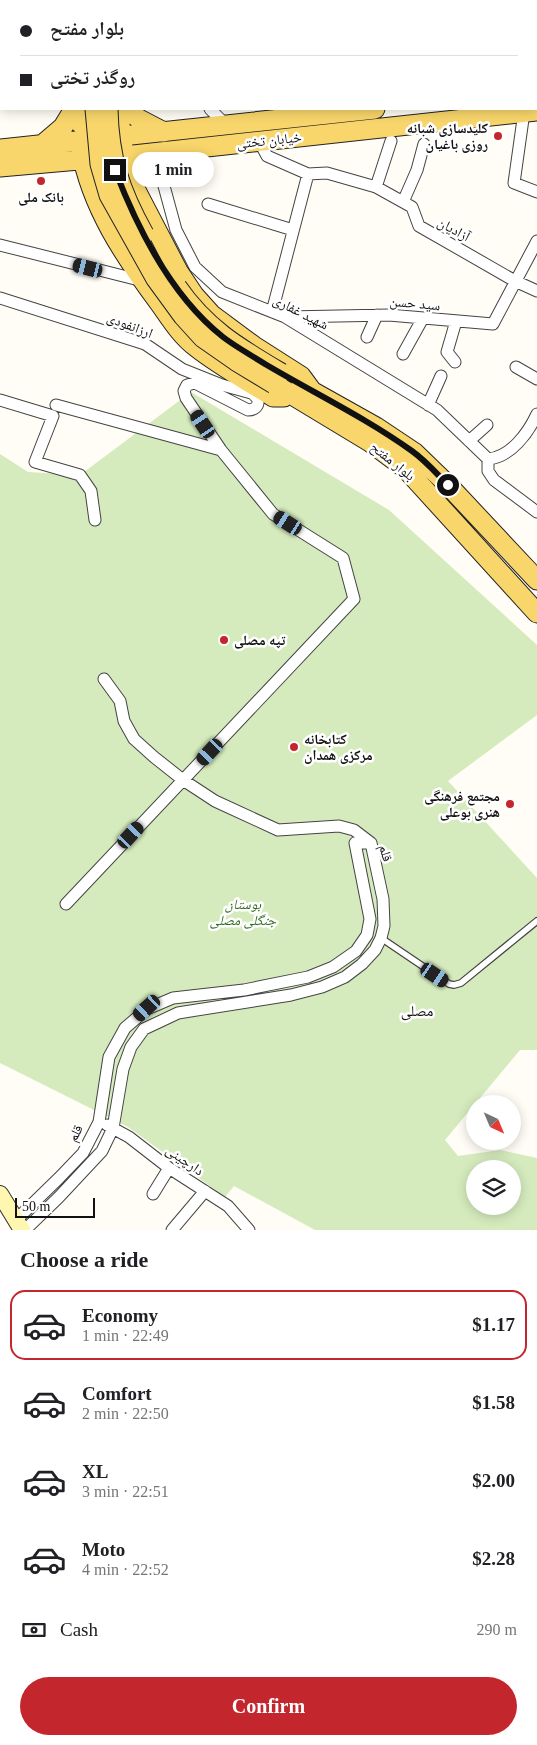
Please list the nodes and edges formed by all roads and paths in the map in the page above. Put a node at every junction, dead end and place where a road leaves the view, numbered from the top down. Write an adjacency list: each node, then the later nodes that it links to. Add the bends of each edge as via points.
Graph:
1 (73, 110): 17 (main road)
2 (79, 110): 8 (main road, via 80,123 95,132 110,129)
3 (95, 110): 48 (main road, bridge, via 100,164 109,196 156,279 203,338)
4 (211, 110): 9 (street)
5 (356, 110): 6 (main road, خیابان تختی)
6 (338, 111): 9 (main road, خیابان تختی)
7 (530, 112): 12 (main road, خیابان تختی); 25 (street, via 514,183)
8 (119, 116): 10 (main road, خیابان تختی); 10 (main road, via 139,119); 11 (main road, خیابان تختی); 18 (main road); 48 (main road, bridge, via 115,170 135,218 164,268 182,295)
9 (226, 125): 10 (main road, خیابان تختی)
10 (164, 132)
11 (80, 141): 17 (main road, خیابان تختی); 19 (main road)
12 (259, 141): 16 (main road, خیابان تختی); 21 (street, via 267,156)
13 (391, 141): 24 (street)
14 (424, 144): 26 (street)
15 (0, 150): 17 (main road, خیابان تختی)
16 (153, 153): 18 (main road, خیابان تختی); 29 (main road, via 138,163 136,171); 37 (street, شهید غفاری, via 176,230 196,267 222,292)
17 (42, 155): 19 (main road, خیابان تختی); 20 (main road, خیابان تختی); 27 (main road, via 73,175)
18 (124, 156): 19 (main road, خیابان تختی); 22 (main road)
19 (83, 160): 23 (main road)
20 (0, 167)
21 (308, 174): 24 (street, آزادیان, via 327,173); 30 (street)
22 (128, 175): 23 (main road, via 118,168 108,167 96,173); 29 (main road)
23 (89, 184): 27 (main road)
24 (376, 187): 26 (street, آزادیان)
25 (537, 192)
26 (403, 202): 34 (street, آزادیان, via 412,207 419,226)
27 (97, 203): 33 (main road)
28 (208, 204): 30 (street)
29 (148, 213): 49 (main road, via 178,271 212,315 301,376)
30 (293, 230): 37 (street)
31 (537, 241): 34 (street)
32 (0, 245): 33 (street)
33 (143, 281): 48 (main road, via 195,347)
34 (515, 281): 35 (street, آزادیان); 41 (street, سید حسن, via 493,324)
35 (537, 291)
36 (0, 298): 50 (street, ارزانفودی, via 145,344 182,369)
37 (272, 312): 39 (street, شهید غفاری)
38 (378, 315): 39 (street, سید حسن); 40 (street, سید حسن); 42 (street)
39 (285, 317): 52 (street, شهید غفاری)
40 (422, 318): 41 (street, سید حسن); 43 (street)
41 (456, 321): 44 (street, via 447,352)
42 (367, 337)
43 (403, 354)
44 (455, 362)
45 (516, 367): 47 (street)
46 (441, 376): 52 (street)
47 (537, 379)
48 (276, 385): 49 (main road, بلوار مفتح); 50 (street, ارزانفودی); 62 (main road, بلوار مفتح, via 370,442 405,468)
49 (312, 391): 61 (main road, بلوار مفتح, via 415,453)
50 (253, 394): 57 (street, via 258,403 255,409 248,410 195,383 184,391)
51 (0, 400): 53 (street)
52 (428, 405): 56 (street, شهید غفاری)
53 (54, 410): 57 (street); 60 (street, via 35,462 80,475 91,491)
54 (537, 414): 58 (street, via 522,439 497,458)
55 (487, 425): 56 (street)
56 (469, 441): 58 (street, شهید غفاری)
57 (221, 450): 64 (street, via 274,514 344,558 354,599)
58 (488, 459): 59 (street, via 488,471 494,480)
59 (537, 512)
60 (95, 520)
61 (537, 580)
62 (537, 613)
63 (104, 679): 64 (street, via 120,701 124,720 134,739)
64 (183, 780): 65 (street, via 215,801 278,830 339,826 354,830); 66 (street)
65 (371, 843): 68 (street, قلم, via 383,899); 69 (street, قلم, via 355,843 370,919 367,935 356,951 333,967 308,977 244,990 173,998 147,1008 125,1028 109,1057)
66 (66, 904)
67 (537, 921): 68 (lane, via 461,983 454,985)
68 (381, 938): 70 (street, قلم, via 362,964 322,987 178,1012 144,1029 131,1047 123,1069)
69 (98, 1122): 70 (street, دارچینی); 75 (street, قلم, via 83,1153)
70 (113, 1128): 71 (street, دارچینی); 75 (street, قلم, via 102,1152 59,1197)
71 (169, 1168): 72 (street, دارچینی); 74 (street)
72 (205, 1191): 76 (street); 77 (street, دارچینی, via 228,1206)
73 (0, 1194): 75 (main road)
74 (153, 1194)
75 (21, 1227)
76 (172, 1230)
77 (249, 1230)

